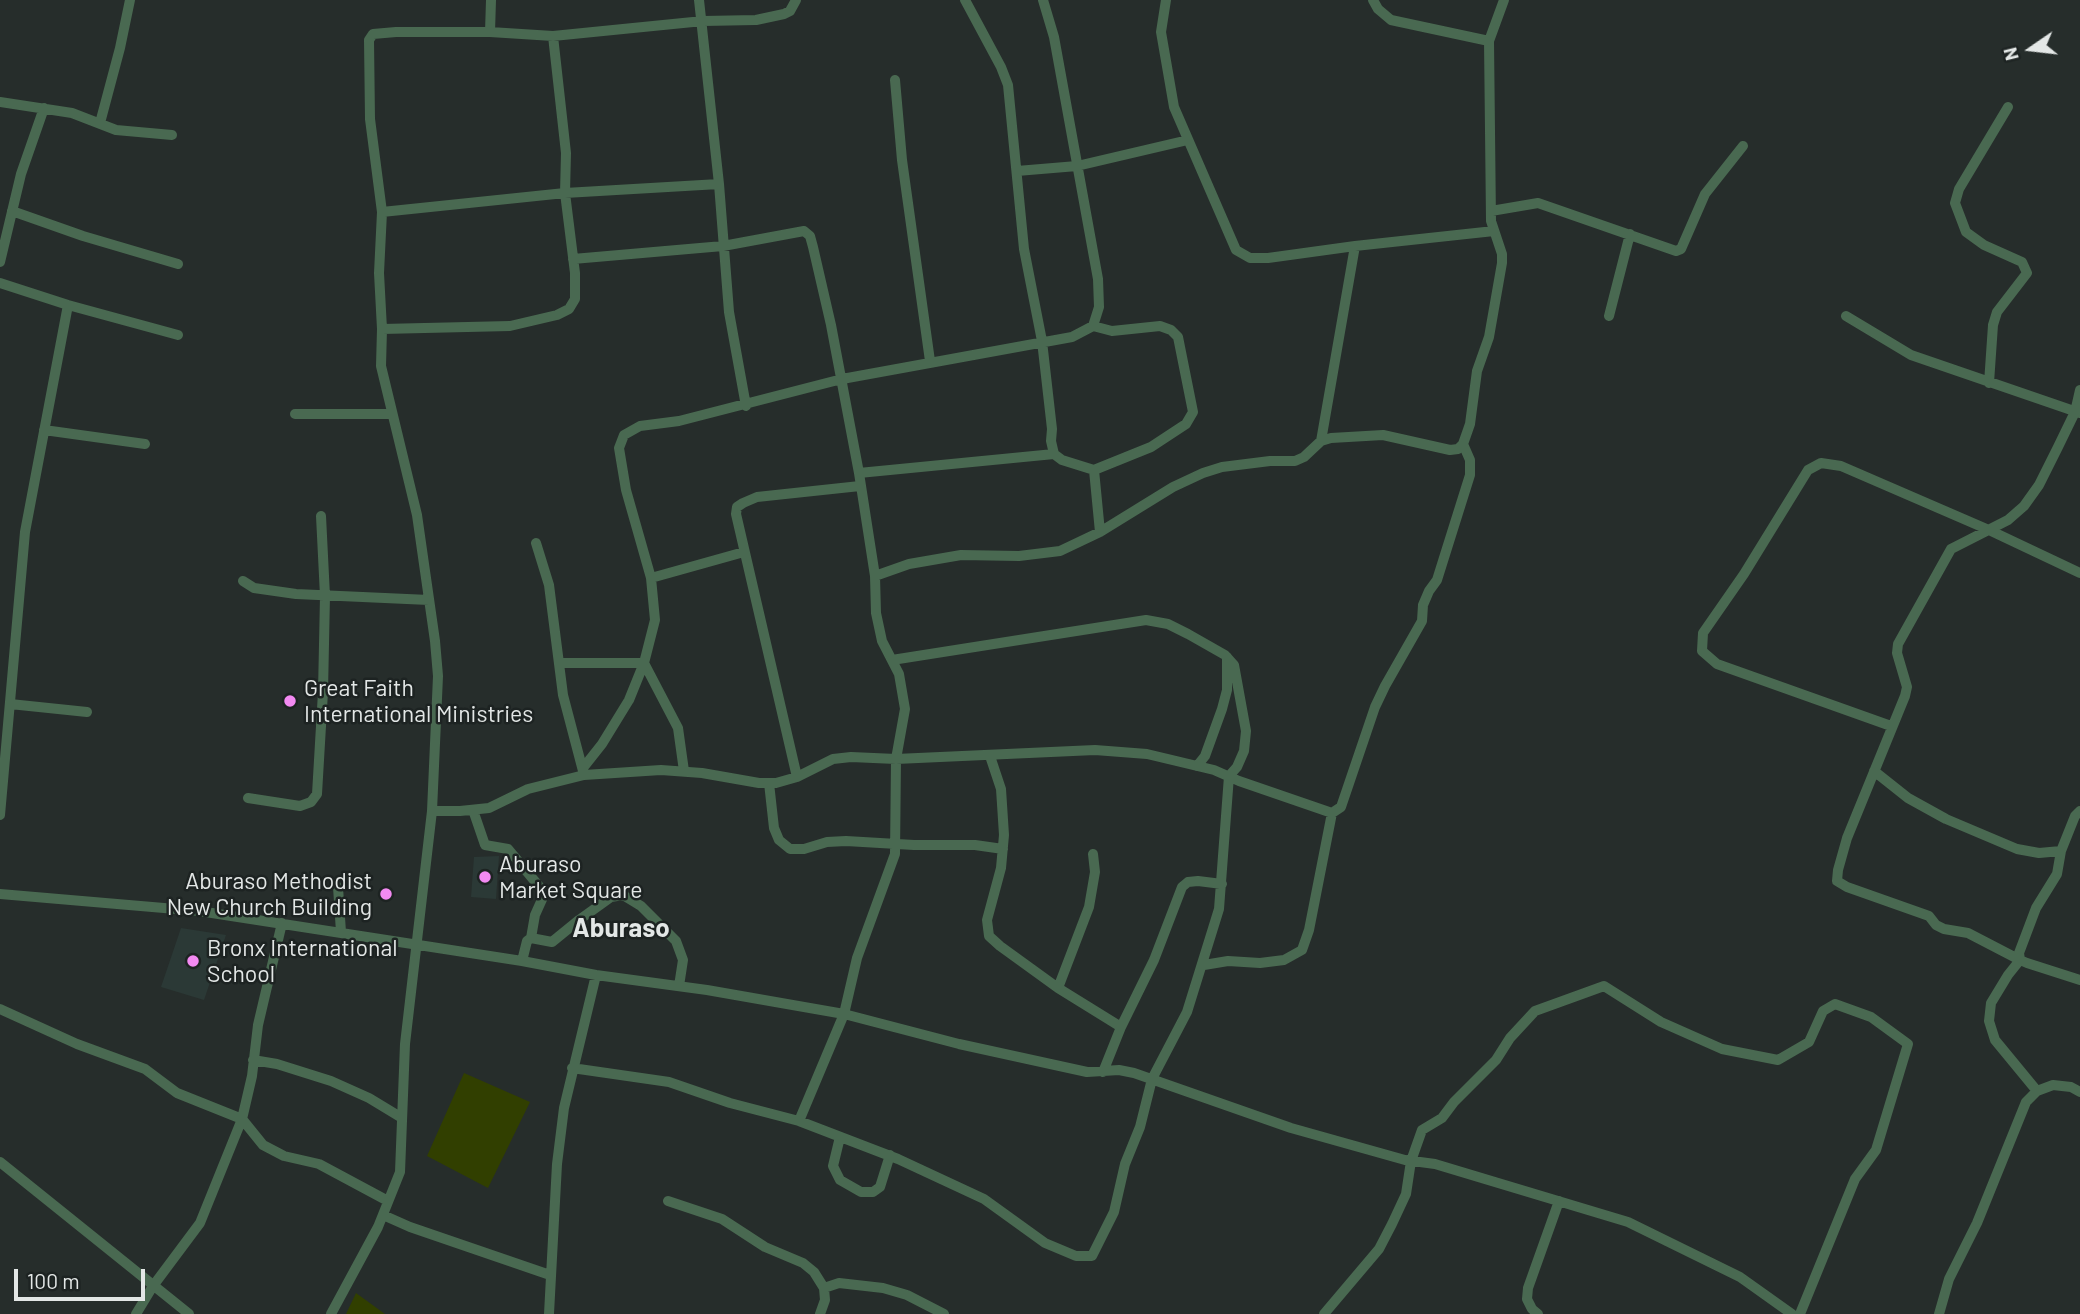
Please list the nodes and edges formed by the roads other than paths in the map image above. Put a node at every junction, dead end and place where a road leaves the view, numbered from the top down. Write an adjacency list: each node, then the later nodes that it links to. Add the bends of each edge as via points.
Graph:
1 (130, 0): 18 (street)
2 (491, 0): 11 (street)
3 (699, 0): 10 (street)
4 (796, 0): 10 (street, via 785,14 756,20)
5 (965, 0): 23 (street, via 1007,85)
6 (1166, 0): 20 (street, via 1161,32 1167,78)
7 (1373, 0): 13 (street, via 1391,20)
8 (1504, 0): 13 (street)
9 (1045, 2): 22 (street)
10 (703, 21): 12 (street); 24 (street)
11 (490, 32): 12 (street); 28 (street, via 396,32 370,37 370,119)
12 (553, 36): 25 (street, via 566,153)
13 (1489, 41): 27 (street)
14 (895, 80): 44 (street)
15 (0, 102): 17 (street)
16 (2008, 107): 46 (street, via 1955,203 1966,232 2022,262 2027,273 1997,312)
17 (44, 108): 18 (street); 26 (street)
18 (100, 123): 19 (street, via 116,130)
19 (172, 135)
20 (1188, 140): 22 (street); 32 (street, via 1236,250 1250,258 1268,258)
21 (1743, 146): 30 (street, via 1705,194 1679,250)
22 (1077, 166): 23 (street); 40 (street, via 1098,279 1099,307)
23 (1017, 171): 43 (street, via 1024,248)
24 (719, 184): 25 (street); 31 (street)
25 (565, 193): 28 (street); 33 (street)
26 (12, 211): 34 (street); 35 (street)
27 (1491, 211): 29 (street); 30 (street, via 1538,203)
28 (382, 212): 41 (street)
29 (1494, 231): 32 (street); 55 (street, via 1502,263)
30 (1630, 234): 38 (street)
31 (723, 246): 33 (street); 45 (street, via 804,231 810,236); 48 (street)
32 (1355, 246): 53 (street)
33 (573, 259): 41 (street, via 575,299 557,315 481,329)
34 (0, 262)
35 (178, 264)
36 (0, 283): 37 (street)
37 (68, 306): 42 (street); 52 (street)
38 (1609, 316)
39 (1846, 316): 46 (street, via 1911,355)
40 (1093, 326): 43 (street, via 1072,337); 57 (street, via 1112,331 1171,330 1178,337 1192,412 1186,424 1152,447)
41 (382, 329): 51 (street, via 381,366)
42 (178, 335)
43 (1042, 341): 44 (street); 56 (street)
44 (930, 362): 45 (street)
45 (842, 379): 48 (street); 58 (street)
46 (1989, 383): 49 (street)
47 (2080, 390): 49 (street)
48 (746, 406): 67 (street, via 640,426 624,435 619,448 626,491)
49 (2077, 412): 61 (street, via 2024,506)
50 (295, 414): 51 (street)
51 (391, 414): 70 (street, via 417,515)
52 (44, 430): 54 (street); 75 (street, via 25,533)
53 (1321, 441): 55 (street, via 1369,434 1450,450); 62 (street, via 1295,461 1222,467 1203,474)
54 (145, 444)
55 (1463, 444): 91 (street, via 1470,475 1437,580 1423,605 1422,621 1375,707 1341,807)
56 (1054, 454): 57 (street); 58 (street)
57 (1094, 470): 62 (street)
58 (859, 473): 59 (street)
59 (860, 486): 64 (street, via 768,495 743,503 736,514); 66 (street)
60 (321, 516): 69 (street)
61 (1989, 530): 65 (street); 77 (street, via 1951,549 1898,644 1907,687); 77 (street, via 1841,466 1821,463 1808,470 1703,633 1702,651 1717,664)
62 (1100, 532): 66 (street, via 1060,551 961,555 909,564)
63 (536, 543): 73 (street, via 549,585)
64 (744, 552): 67 (street); 85 (street)
65 (2080, 573)
66 (876, 576): 72 (street, via 881,641)
67 (651, 578): 74 (street, via 655,620)
68 (243, 580): 69 (street, via 254,588)
69 (325, 596): 70 (street); 87 (street, via 317,794 300,806)
70 (429, 600): 89 (street, via 438,676)
71 (1227, 657): 72 (street, via 1168,624 1146,621); 80 (street, via 1222,709 1205,756); 84 (street, via 1234,665 1246,730 1244,751)
72 (892, 660): 79 (street, via 905,709)
73 (560, 663): 74 (street); 81 (street, via 563,695)
74 (645, 663): 81 (street, via 629,700); 82 (street, via 678,728)
75 (10, 704): 76 (street); 92 (street)
76 (87, 712)
77 (1891, 726): 83 (street)
78 (990, 756): 79 (street); 80 (street, via 1120,751); 94 (street, via 1001,789)
79 (896, 759): 85 (street, via 833,759); 93 (street)
80 (1197, 765): 84 (street)
81 (583, 771): 82 (street); 88 (street)
82 (684, 771): 86 (street)
83 (1874, 771): 95 (street, via 1908,798 1946,819 2017,849); 104 (street, via 1847,838 1837,881 1929,916 1944,929 1968,933)
84 (1229, 776): 91 (street); 97 (street)
85 (797, 777): 86 (street)
86 (769, 783): 93 (street, via 774,828 790,849 827,842)
87 (248, 798)
88 (473, 810): 89 (street); 102 (street, via 485,845 508,849 543,891)
89 (432, 811): 103 (street)
90 (2080, 811): 95 (street)
91 (1332, 813): 106 (street, via 1310,930 1302,950 1284,960)
92 (0, 815)
93 (895, 843): 94 (street); 112 (street, via 857,958)
94 (1003, 849): 110 (street, via 987,920 989,936)
95 (2061, 851): 104 (street, via 2057,874 2024,936)
96 (1093, 854): 110 (street, via 1089,907)
97 (1222, 884): 106 (street); 113 (street, via 1198,881 1182,887)
98 (338, 887): 101 (street)
99 (0, 894): 100 (street)
100 (282, 923): 101 (street); 114 (street)
101 (341, 932): 103 (street)
102 (531, 939): 105 (street); 109 (street, via 552,942 611,897 627,896 676,941 682,960)
103 (415, 944): 105 (street); 120 (street)
104 (2020, 960): 108 (street); 118 (street, via 1991,1003 1989,1021 1995,1040)
105 (522, 961): 107 (street)
106 (1204, 965): 117 (street, via 1187,1012)
107 (596, 975): 109 (street); 115 (street)
108 (2080, 980)
109 (679, 986): 112 (street)
110 (1058, 988): 113 (street)
111 (0, 1009): 121 (street, via 145,1069 177,1093)
112 (844, 1014): 116 (street, via 959,1044); 122 (street)
113 (1121, 1027): 116 (street)
114 (253, 1060): 120 (street, via 331,1081); 121 (street)
115 (572, 1068): 122 (street, via 669,1082); 131 (street, via 557,1164)
116 (1103, 1072): 117 (street, via 1119,1070)
117 (1152, 1079): 124 (street, via 1114,1212 1092,1256 1076,1256 1045,1243 990,1203); 125 (street, via 1291,1128)
118 (2037, 1091): 119 (street, via 2053,1085); 144 (street, via 2018,1117 1977,1223 1949,1279)
119 (2080, 1092)
120 (402, 1118): 127 (street, via 400,1171)
121 (242, 1119): 127 (street, via 263,1145 284,1156 319,1164); 132 (street, via 200,1223)
122 (799, 1121): 123 (street)
123 (840, 1137): 124 (street); 124 (street, via 833,1166 840,1180 861,1192 880,1187)
124 (890, 1155)
125 (1411, 1161): 129 (street); 140 (street, via 1406,1194 1379,1249); 143 (street, via 1422,1130 1442,1118 1535,1011 1604,986 1661,1022 1722,1049 1778,1060 1810,1042 1823,1011 1835,1004 1871,1017 1908,1044 1876,1150 1855,1179)
126 (0, 1162): 132 (street)
127 (388, 1201): 130 (street)
128 (668, 1201): 133 (street, via 722,1219 765,1247 803,1263)
129 (1559, 1201): 141 (street, via 1528,1288 1527,1299); 142 (street, via 1628,1222 1740,1277)
130 (383, 1215): 131 (street); 136 (street)
131 (550, 1275): 137 (street)
132 (153, 1286): 134 (street); 135 (street)
133 (824, 1288): 138 (street); 139 (street, via 839,1283 883,1288)
134 (136, 1314)
135 (189, 1314)
136 (331, 1314)
137 (549, 1314)
138 (820, 1314)
139 (944, 1314)
140 (1324, 1314)
141 (1538, 1314)
142 (1792, 1314)
143 (1800, 1314)
144 (1939, 1314)

